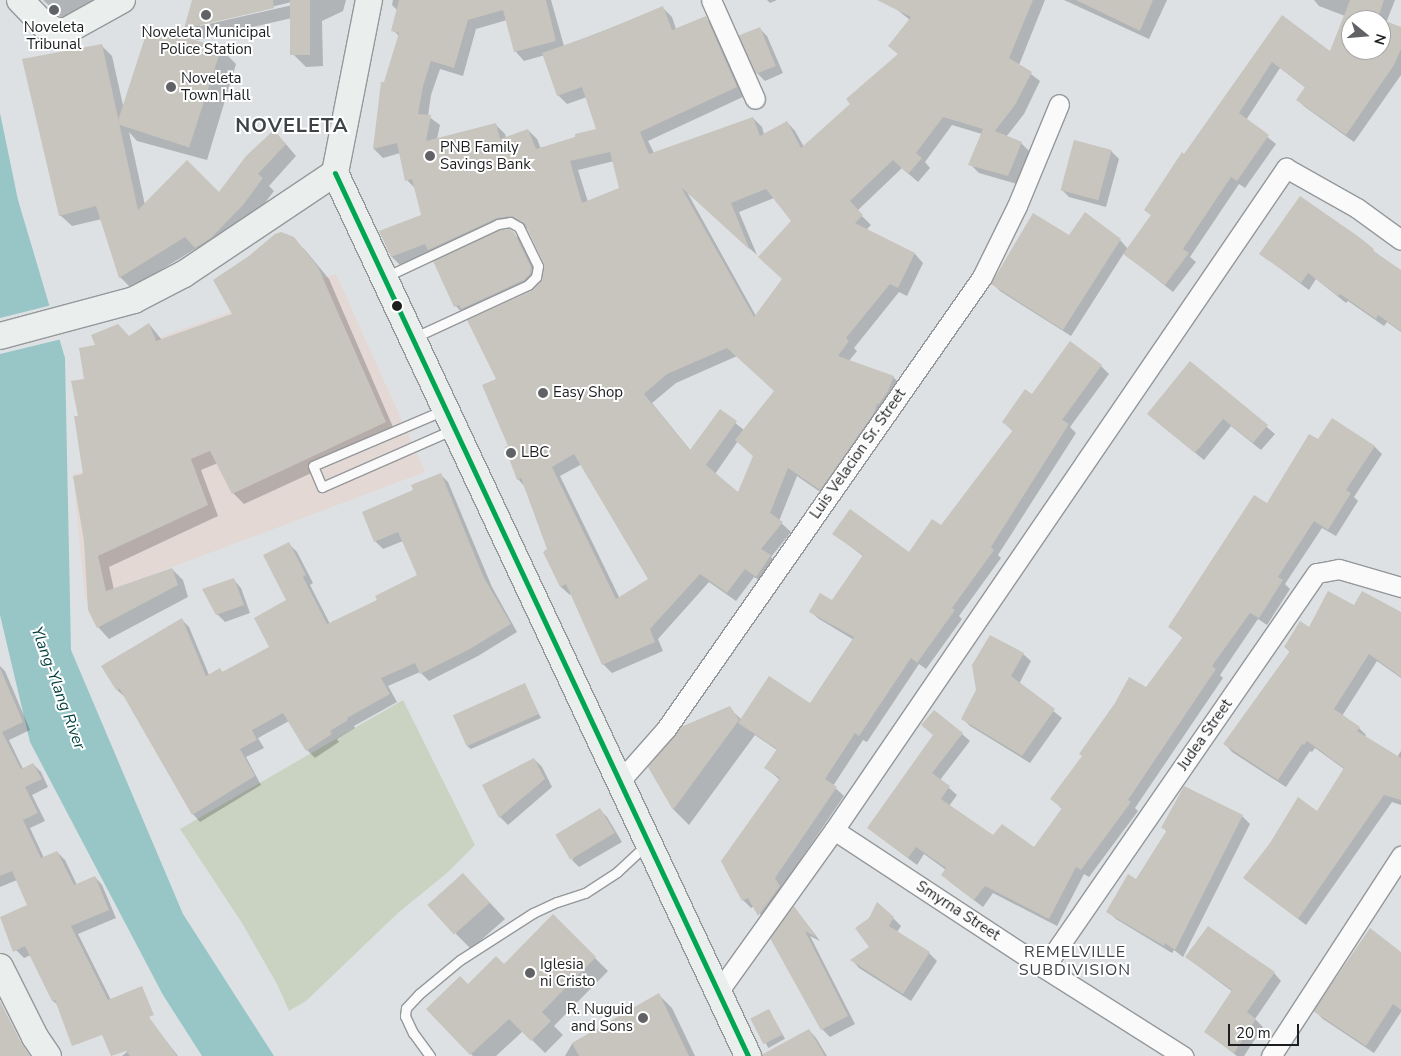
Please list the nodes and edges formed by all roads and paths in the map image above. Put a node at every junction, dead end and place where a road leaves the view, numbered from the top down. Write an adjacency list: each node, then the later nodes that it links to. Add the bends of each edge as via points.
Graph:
1 (20, 0): 2 (main road, via 45,26 66,31)
2 (122, 0)
3 (369, 0): 7 (main road)
4 (710, 0): 5 (street)
5 (755, 98)
6 (1059, 104): 14 (street, Luis Velacion Sr. Street, via 1017,206 982,277 666,729)
7 (336, 173): 9 (main road); 10 (main road, via 184,274 134,300)
8 (1401, 240): 15 (street, via 1357,208 1286,168)
9 (384, 277): 11 (main road); 11 (lane, via 498,224 510,222 519,227 538,266 536,277 528,285)
10 (0, 336)
11 (413, 338): 12 (main road)
12 (450, 419): 12 (lane, via 322,487 313,466); 14 (main road)
13 (1400, 583): 19 (street, Judea Street, via 1339,569 1317,573)
14 (620, 782): 16 (main road)
15 (834, 830): 19 (street, Smyrna Street); 20 (street)
16 (648, 844): 20 (main road); 22 (lane, via 618,872 585,893 533,913 460,960 419,994 406,1008 404,1016)
17 (1401, 856): 25 (street)
18 (0, 966): 21 (main road, via 35,1038)
19 (1044, 968): 24 (street, Smyrna Street)
20 (718, 992): 23 (main road)
21 (48, 1056)
22 (430, 1056)
23 (748, 1056)
24 (1183, 1056)
25 (1271, 1056)

